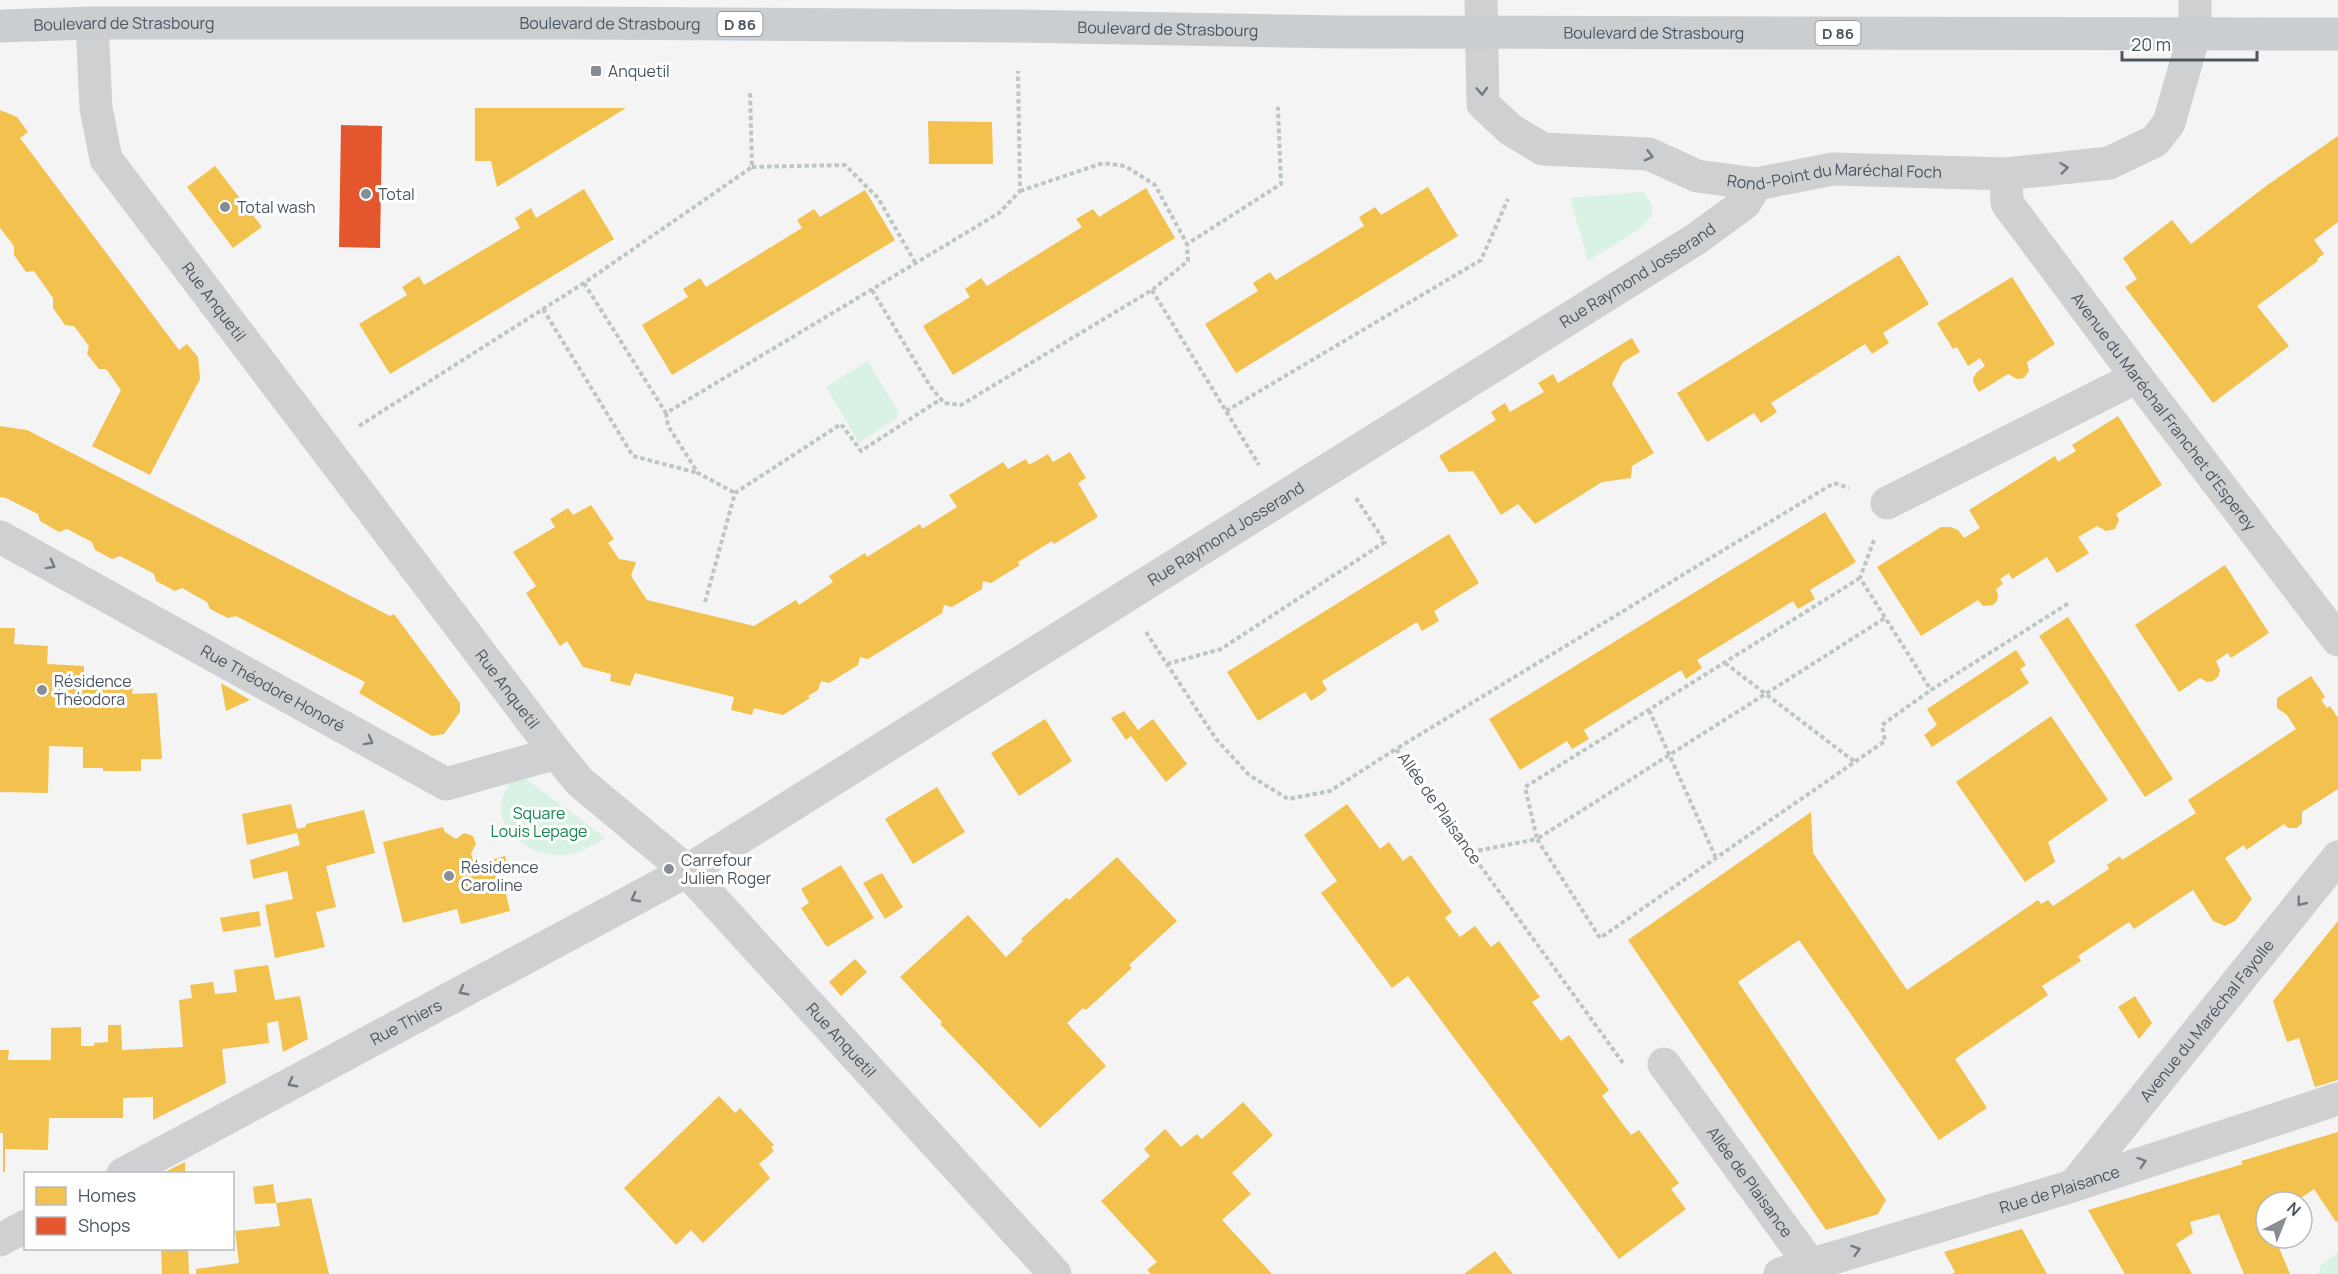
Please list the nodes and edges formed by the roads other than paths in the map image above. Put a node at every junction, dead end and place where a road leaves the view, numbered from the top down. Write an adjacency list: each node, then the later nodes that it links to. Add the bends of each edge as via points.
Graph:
1 (1481, 0): 5 (street, Rond-Point du Maréchal Foch)
2 (2195, 0): 6 (street, Rond-Point du Maréchal Foch)
3 (92, 23): 4 (main road, Boulevard de Strasbourg / D 86); 5 (main road, Boulevard de Strasbourg / D 86, via 754,24); 14 (street, Rue Anquetil, via 96,108 106,159)
4 (0, 26)
5 (1481, 32): 6 (main road, Boulevard de Strasbourg / D 86); 9 (street, Rond-Point du Maréchal Foch, one-way to 9, via 1483,104 1511,130 1543,148 1649,154 1697,176)
6 (2195, 33): 7 (main road, Boulevard de Strasbourg / D 86); 8 (street, Rond-Point du Maréchal Foch, one-way to 6, via 2109,163 2155,141 2169,123)
7 (2338, 34)
8 (2006, 174): 9 (street, Rond-Point du Maréchal Foch, via 1833,169); 10 (street, Avenue du Maréchal Franchet d'Esperey, via 2007,203)
9 (1756, 184): 16 (street, Rue Raymond Josserand, via 1744,203 1707,232)
10 (2137, 377): 11 (street); 13 (street, Avenue du Maréchal Franchet d'Esperey)
11 (1887, 503)
12 (0, 537): 14 (street, Rue Théodore Honoré, one-way to 14, via 446,784)
13 (2338, 640)
14 (556, 753): 16 (street, Rue Anquetil, via 580,782)
15 (2338, 856): 20 (street, Avenue du Maréchal Fayolle, one-way to 20)
16 (687, 871): 19 (street, Rue Thiers, one-way to 19); 24 (street, Rue Anquetil)
17 (1664, 1064): 23 (street, Allée de Plaisance)
18 (2338, 1099): 20 (street, Rue de Plaisance, one-way to 18)
19 (125, 1172)
20 (2075, 1185): 23 (street, Rue de Plaisance, one-way to 20)
21 (24, 1227): 22 (street)
22 (0, 1240)
23 (1795, 1269)
24 (1055, 1274)

